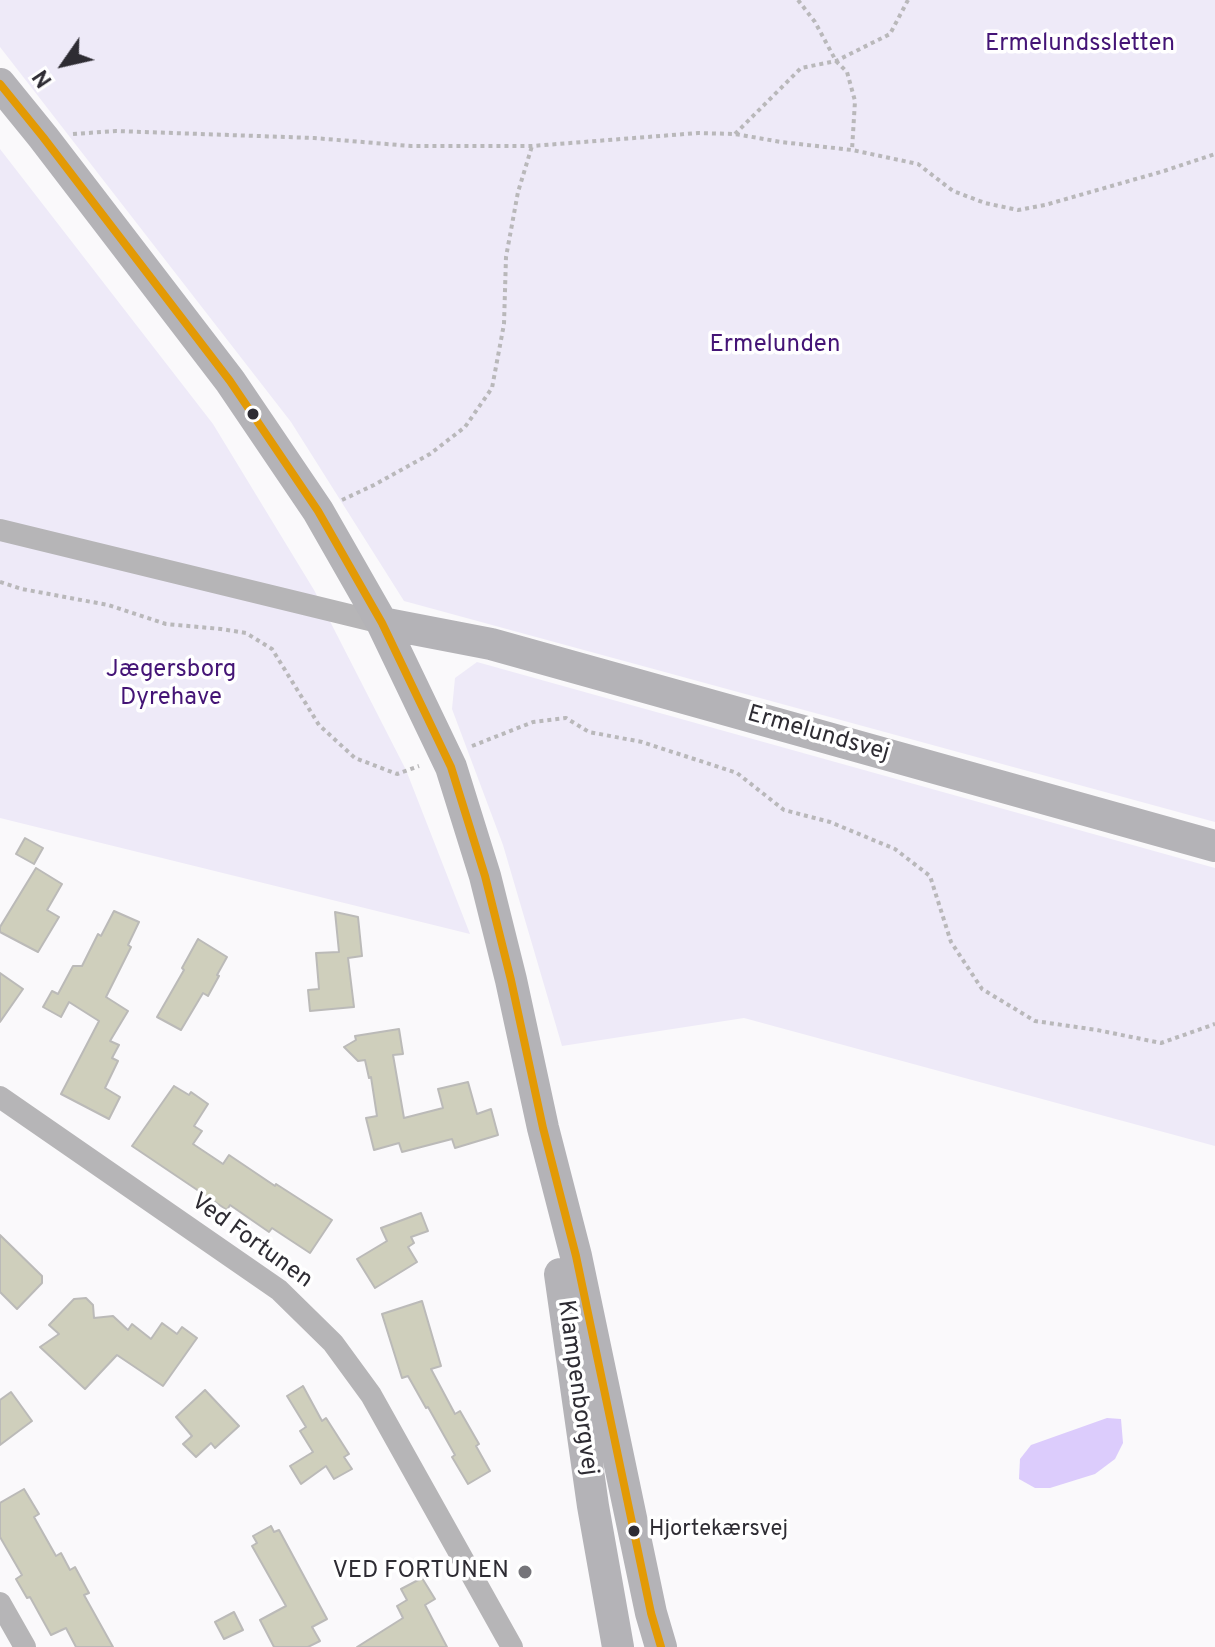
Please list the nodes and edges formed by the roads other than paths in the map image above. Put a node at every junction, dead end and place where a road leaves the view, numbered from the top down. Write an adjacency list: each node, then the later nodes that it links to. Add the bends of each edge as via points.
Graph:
1 (0, 84): 3 (street, Klampenborgvej, via 230,381 318,511)
2 (0, 530): 3 (street, Ermelundsvej)
3 (382, 623): 4 (street, Ermelundsvej, via 491,644); 6 (street, Klampenborgvej, via 446,758 485,876)
4 (1215, 846)
5 (0, 1097): 9 (street, Ved Fortunen, via 279,1290 333,1343 371,1395)
6 (543, 1128): 10 (street, Klampenborgvej, via 588,1475); 11 (street, Klampenborgvej)
7 (0, 1603): 8 (street)
8 (25, 1647)
9 (512, 1647)
10 (618, 1647)
11 (661, 1647)

